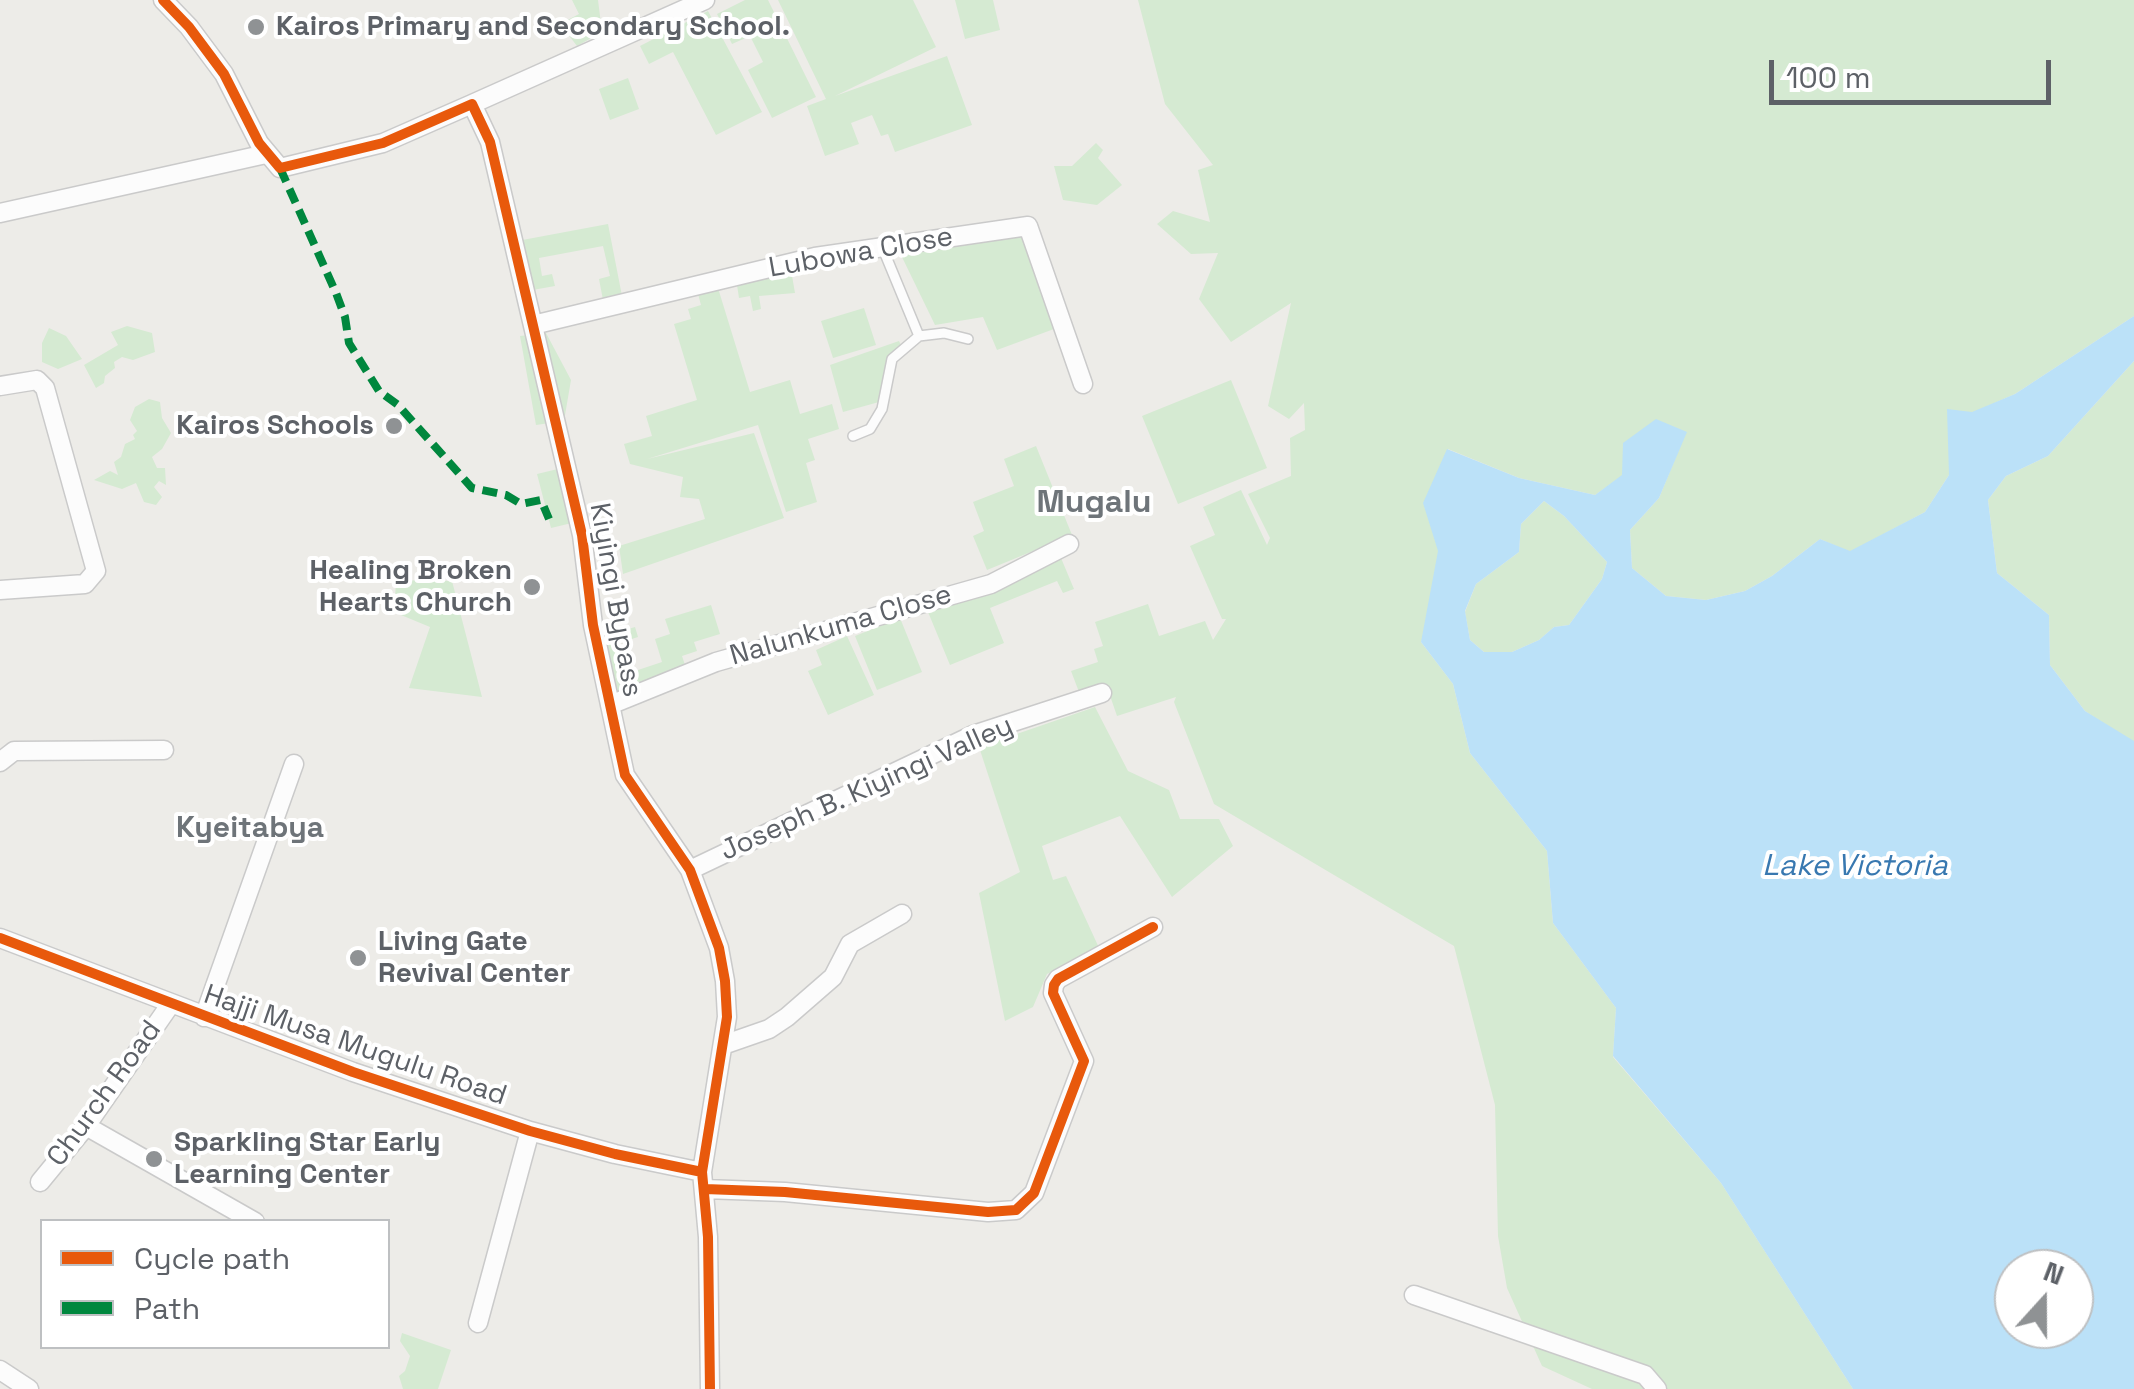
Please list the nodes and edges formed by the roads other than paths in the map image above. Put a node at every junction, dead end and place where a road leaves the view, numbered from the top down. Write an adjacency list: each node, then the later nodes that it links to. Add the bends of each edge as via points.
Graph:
1 (163, 0): 4 (street, via 224,74)
2 (706, 0): 3 (street)
3 (472, 104): 4 (street, via 383,143); 7 (street, Kiyingi Bypass, via 490,142)
4 (273, 161): 5 (street)
5 (0, 213)
6 (882, 248): 7 (street, Lubowa Close, via 815,257); 8 (lane); 10 (street, Lubowa Close, via 1028,226)
7 (533, 325): 16 (street, Kiyingi Bypass, via 582,535)
8 (919, 336): 9 (lane); 12 (lane, via 892,359 882,409 870,429)
9 (968, 339)
10 (1083, 384)
11 (0, 386): 14 (street, via 36,380 45,388 96,571 85,584)
12 (854, 436)
13 (1069, 544): 16 (street, Nalunkuma Close, via 991,584 716,662)
14 (0, 590)
15 (1102, 693): 20 (street, Joseph B. Kiyingi Valley, via 973,735)
16 (610, 705): 20 (street, Kiyingi Bypass, via 625,775)
17 (164, 750): 18 (street, via 14,751)
18 (0, 762)
19 (294, 764): 25 (street)
20 (690, 870): 26 (street, Kiyingi Bypass, via 718,948 727,1018)
21 (902, 914): 26 (street, via 850,944 832,977 786,1018)
22 (1153, 927): 29 (street, Hajji Musa Mugulu Road, via 1054,985 1084,1061 1034,1193 1016,1210)
23 (0, 938): 24 (street, Hajji Musa Mugulu Road)
24 (170, 1006): 25 (street, Hajji Musa Mugulu Road); 27 (street, Church Road)
25 (204, 1017): 28 (street, Hajji Musa Mugulu Road)
26 (723, 1044): 29 (street, Kiyingi Bypass)
27 (86, 1126): 30 (street, Church Road); 31 (street)
28 (530, 1131): 29 (street, Hajji Musa Mugulu Road); 33 (street)
29 (704, 1181): 36 (street, Kiyingi Bypass)
30 (40, 1182)
31 (250, 1219)
32 (1414, 1295): 37 (street, via 1645,1374)
33 (478, 1323)
34 (0, 1370): 35 (street)
35 (29, 1389)
36 (710, 1389)
37 (1657, 1389)

